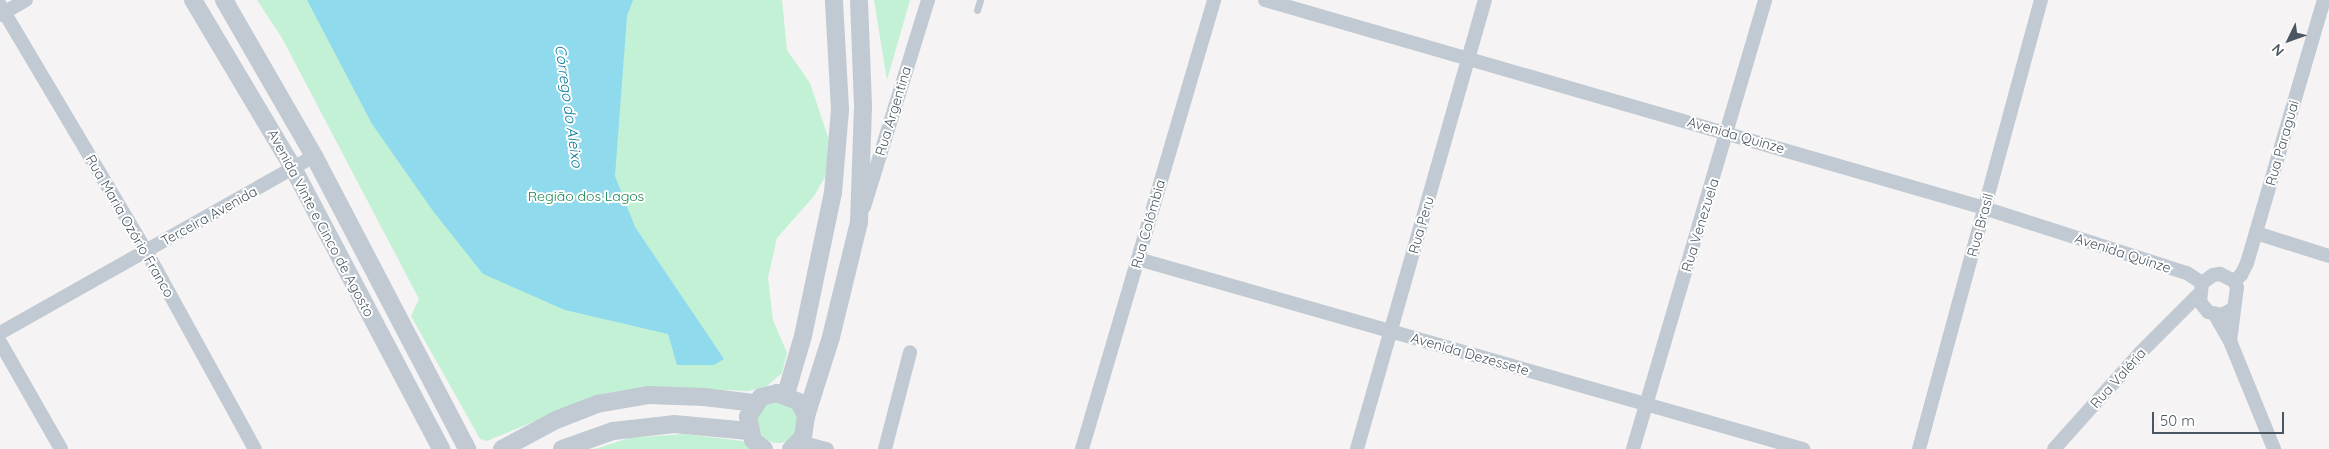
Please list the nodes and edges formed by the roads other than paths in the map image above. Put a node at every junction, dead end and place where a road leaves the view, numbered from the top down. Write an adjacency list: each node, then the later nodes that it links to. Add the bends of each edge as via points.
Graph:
1 (26, 0): 15 (street)
2 (193, 0): 19 (street, Avenida Vinte e Cinco de Agosto)
3 (224, 0): 18 (street, Avenida Vinte e Cinco de Agosto)
4 (834, 0): 35 (street, via 840,109 833,193 803,336)
5 (859, 0): 21 (street, via 863,105)
6 (928, 0): 21 (street, Rua Argentina)
7 (980, 0): 14 (lane)
8 (1214, 0): 25 (street, Rua Colômbia)
9 (1265, 0): 16 (street, Avenida Quinze)
10 (1485, 0): 16 (street, Rua Peru)
11 (1765, 0): 17 (street, Rua Venezuela)
12 (2041, 0): 20 (street, Rua Brasil)
13 (2324, 0): 22 (street, Rua Paraguai)
14 (977, 10)
15 (2, 11): 23 (street, Rua Maria Ozório Franco)
16 (1469, 58): 17 (street, Avenida Quinze); 30 (street, Rua Peru)
17 (1727, 133): 20 (street, Avenida Quinze); 37 (street, Rua Venezuela)
18 (314, 156): 19 (street, Terceira Avenida); 44 (street, Avenida Vinte e Cinco de Agosto)
19 (293, 168): 23 (street, Terceira Avenida); 43 (street, Avenida Vinte e Cinco de Agosto)
20 (1984, 208): 27 (street, Avenida Quinze, via 2187,273); 54 (street, Rua Brasil)
21 (859, 222): 38 (street, via 831,337)
22 (2256, 233): 24 (street); 26 (street, Rua Paraguai, via 2245,268)
23 (146, 251): 31 (street, Terceira Avenida); 42 (street, Rua Maria Ozório Franco)
24 (2329, 256)
25 (1138, 259): 30 (street, Avenida Dezessete); 50 (street, Rua Colômbia)
26 (2234, 281): 27 (street, via 2220,274 2213,275); 28 (street, via 2239,295)
27 (2201, 296): 29 (street); 55 (street, Rua Valéria, via 2183,308)
28 (2234, 308): 29 (street); 32 (street)
29 (2215, 315): 32 (street)
30 (1391, 332): 37 (street, Avenida Dezessete); 51 (street, Rua Peru)
31 (0, 333)
32 (2230, 341): 56 (street)
33 (0, 342): 41 (street)
34 (910, 352): 49 (street)
35 (786, 394): 36 (street, via 769,394); 38 (street, via 799,402)
36 (754, 403): 39 (street, via 748,417); 45 (street, via 649,395 597,404 556,420)
37 (1646, 404): 52 (street, Rua Venezuela); 53 (street, Avenida Dezessete)
38 (806, 416): 40 (street, via 805,431)
39 (749, 431): 46 (street, via 674,424 613,430); 47 (street)
40 (795, 446): 48 (street)
41 (61, 449)
42 (255, 449)
43 (441, 449)
44 (467, 449)
45 (502, 449)
46 (562, 449)
47 (764, 449)
48 (827, 449)
49 (885, 449)
50 (1082, 449)
51 (1357, 449)
52 (1633, 449)
53 (1803, 449)
54 (1919, 449)
55 (2054, 449)
56 (2274, 449)

